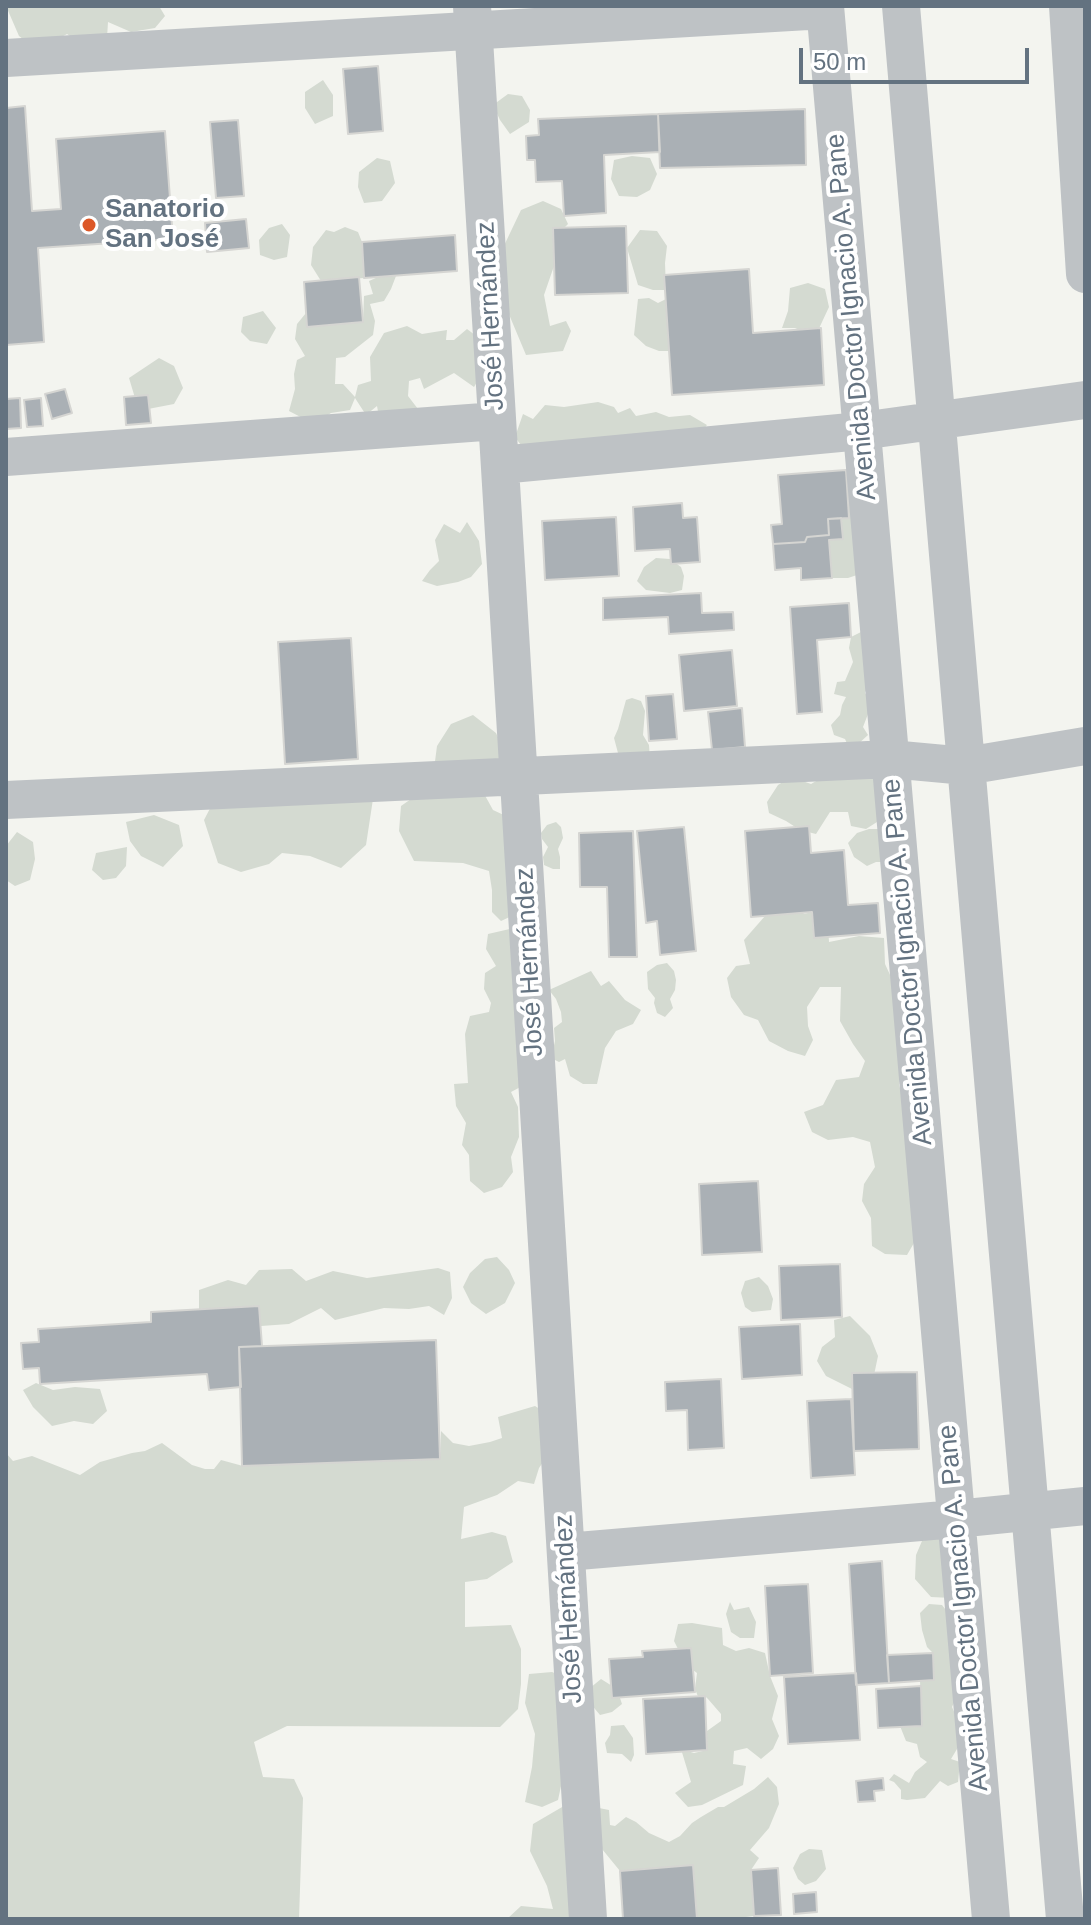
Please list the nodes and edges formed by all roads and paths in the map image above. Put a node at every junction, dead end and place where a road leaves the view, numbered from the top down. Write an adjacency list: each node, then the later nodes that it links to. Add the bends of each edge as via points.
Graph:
1 (901, 6): 10 (street)
2 (1068, 6): 6 (street)
3 (825, 8): 4 (street); 11 (street, Avenida Doctor Ignacio A. Pane)
4 (473, 18): 5 (street); 9 (street, José Hernández)
5 (6, 58)
6 (1082, 170): 7 (street)
7 (1085, 274)
8 (1085, 400): 10 (street)
9 (497, 421): 12 (street); 13 (street, José Hernández)
10 (936, 421): 11 (street); 16 (street)
11 (861, 431): 13 (street); 15 (street, Avenida Doctor Ignacio A. Pane)
12 (6, 457)
13 (500, 465): 17 (street, José Hernández)
14 (1085, 746): 16 (street)
15 (890, 759): 16 (street); 17 (street); 21 (street, Avenida Doctor Ignacio A. Pane)
16 (966, 766): 20 (street)
17 (519, 776): 18 (street); 22 (street, José Hernández)
18 (6, 800)
19 (1085, 1506): 20 (street)
20 (1030, 1512): 21 (street); 24 (street)
21 (956, 1519): 22 (street); 26 (street, Avenida Doctor Ignacio A. Pane)
22 (566, 1552): 25 (street, José Hernández)
23 (1085, 1916): 24 (street)
24 (1065, 1918): 27 (street)
25 (588, 1919)
26 (991, 1919)
27 (1056, 1919)

